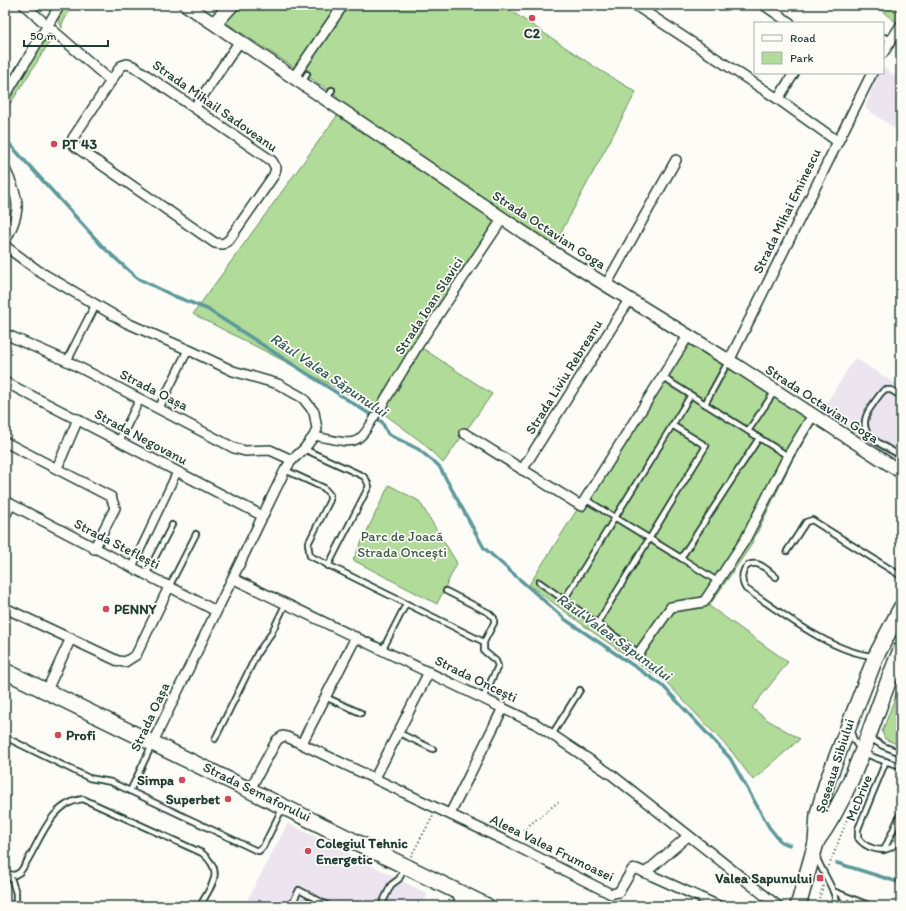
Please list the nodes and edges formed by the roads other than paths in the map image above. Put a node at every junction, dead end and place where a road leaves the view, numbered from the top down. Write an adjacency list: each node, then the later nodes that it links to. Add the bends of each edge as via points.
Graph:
1 (24, 5): 11 (street)
2 (60, 5): 11 (street)
3 (186, 5): 12 (street, Strada Octavian Goga)
4 (228, 5): 12 (street)
5 (236, 5): 12 (street)
6 (343, 5): 17 (street, via 318,37)
7 (635, 5): 20 (street)
8 (764, 5): 9 (street)
9 (789, 22)
10 (901, 25): 13 (street)
11 (49, 26): 18 (street); 19 (street)
12 (231, 33): 17 (street, Strada Octavian Goga); 21 (street)
13 (888, 38): 14 (street)
14 (884, 50)
15 (793, 74): 20 (street)
16 (871, 74): 22 (street, Strada Mihai Eminescu)
17 (301, 78): 25 (street, Strada Octavian Goga, via 330,95)
18 (111, 81): 21 (street, Strada Mihail Sadoveanu, via 121,66 127,64); 21 (street, Strada Mihail Sadoveanu, via 72,142 209,239 223,244 229,240 274,175 276,168 272,161)
19 (5, 96)
20 (778, 99): 22 (street)
21 (195, 107)
22 (837, 141): 35 (street, Strada Mihai Eminescu)
23 (676, 160): 28 (street)
24 (5, 169): 26 (street, via 17,194 18,208 14,225)
25 (503, 218): 28 (street, Strada Octavian Goga); 44 (street, Strada Ioan Slavici)
26 (5, 241)
27 (5, 246): 30 (street, via 40,272)
28 (606, 285): 29 (street, Strada Octavian Goga)
29 (629, 300): 32 (street, Strada Octavian Goga); 60 (street, Strada Liviu Rebreanu)
30 (96, 304): 33 (street, via 127,323); 34 (street)
31 (5, 334): 34 (street, Strada Oașa)
32 (688, 336): 35 (street, Strada Octavian Goga); 36 (street)
33 (188, 350): 43 (street); 50 (street, via 233,371 278,384 303,398 314,412 317,429)
34 (68, 361): 41 (street, Strada Oașa)
35 (729, 361): 38 (street, Strada Octavian Goga); 42 (lane)
36 (662, 377): 39 (lane); 64 (street)
37 (5, 382): 46 (street, Strada Negovanu)
38 (775, 391): 45 (street, Strada Octavian Goga); 48 (lane)
39 (691, 395): 42 (lane); 47 (lane)
40 (901, 396): 56 (lane, via 891,390 884,390 864,420 864,428 868,435)
41 (140, 399): 43 (street, Strada Oașa); 52 (street)
42 (705, 404): 48 (lane)
43 (159, 408): 57 (street, Strada Oașa, via 234,448 270,450)
44 (379, 410): 50 (street, via 363,437 356,442)
45 (813, 415): 55 (street); 62 (street, Strada Octavian Goga)
46 (78, 419): 52 (street, Strada Negovanu); 58 (street)
47 (672, 425): 67 (lane); 70 (lane, via 706,446)
48 (748, 431): 51 (lane)
49 (464, 433): 60 (street)
50 (314, 436): 54 (street, Strada Oașa)
51 (759, 438): 55 (lane); 73 (lane)
52 (120, 441): 61 (street, Strada Negovanu)
53 (5, 442): 58 (street)
54 (304, 449): 57 (street, Strada Oașa); 74 (lane, via 363,476 369,486)
55 (788, 456): 81 (street, via 745,540)
56 (901, 456)
57 (292, 460): 59 (street, Strada Oașa)
58 (57, 468): 71 (street, via 111,497 114,502 115,508)
59 (285, 470): 66 (street, Strada Oașa); 74 (lane, via 324,488 330,496 308,544 310,556)
60 (522, 470): 64 (street)
61 (177, 472): 66 (street, Strada Negovanu); 75 (street)
62 (901, 472)
63 (8, 503): 65 (street); 71 (street, Strada Steflești)
64 (583, 503): 67 (lane)
65 (5, 516)
66 (263, 516): 79 (street, Strada Oașa)
67 (614, 517): 70 (lane); 84 (lane)
68 (172, 525): 76 (lane)
69 (196, 534): 82 (lane)
70 (649, 539): 73 (lane); 90 (lane)
71 (94, 549): 75 (street, Strada Steflești)
72 (787, 551): 77 (lane, via 806,522 812,520)
73 (681, 558): 81 (lane)
74 (328, 566): 86 (lane)
75 (132, 568): 76 (street, Strada Steflești)
76 (146, 575): 82 (street, Strada Steflești)
77 (901, 576)
78 (776, 577): 97 (lane, via 754,563 744,569 742,581 746,589 821,638 836,646)
79 (234, 579): 85 (street, Strada Oncești); 89 (street, Strada Oașa)
80 (539, 582): 84 (lane)
81 (717, 582): 96 (street, via 704,602 671,607)
82 (169, 587): 89 (street, Strada Steflești); 92 (street, via 136,655 131,659 125,662 118,661)
83 (446, 591): 93 (lane, via 494,618)
84 (564, 600): 90 (lane)
85 (286, 603): 91 (street, Strada Oncești); 112 (lane, via 271,634 258,652)
86 (406, 604): 93 (lane); 94 (lane)
87 (5, 608): 92 (street)
88 (901, 608): 97 (main road, Șoseaua Sibiului)
89 (216, 611): 113 (street, Strada Oașa)
90 (597, 624): 96 (lane)
91 (356, 637): 94 (street, Strada Oncești); 103 (street)
92 (71, 638): 101 (street)
93 (484, 642): 104 (lane, via 484,651 498,666)
94 (383, 650): 100 (street, Strada Oncești)
95 (901, 650): 98 (main road, Șoseaua Sibiului)
96 (639, 653)
97 (876, 656): 107 (main road, Șoseaua Sibiului)
98 (897, 669): 110 (main road, Șoseaua Sibiului)
99 (5, 671): 101 (main road, Strada Semaforului)
100 (429, 672): 104 (street, Strada Oncești); 108 (street)
101 (47, 690): 113 (main road, Strada Semaforului)
102 (580, 690): 109 (lane)
103 (325, 697): 106 (lane); 114 (street)
104 (482, 698): 105 (street, Strada Oncești)
105 (503, 708): 109 (street, Strada Oncești); 125 (street)
106 (361, 713)
107 (849, 722): 116 (lane, via 856,745); 128 (main road, Șoseaua Sibiului, via 820,804)
108 (398, 733): 115 (lane); 120 (street)
109 (553, 733): 127 (street, Strada Oncești, via 612,775)
110 (868, 736): 116 (main road, Șoseaua Sibiului); 117 (lane, via 883,746)
111 (5, 737): 122 (lane, via 89,778 111,782)
112 (215, 739)
113 (153, 742): 121 (main road, Strada Semaforului); 122 (lane, Strada Oașa)
114 (302, 743): 120 (street, Aleea Valea Frumoasei); 121 (street, Aleea Valea Frumoasei, via 283,736 277,740)
115 (433, 749)
116 (862, 752): 118 (lane); 128 (main road, Șoseaua Sibiului, via 835,814)
117 (901, 753)
118 (886, 761): 119 (lane); 129 (lane, McDrive, via 857,833 860,841 872,848)
119 (901, 766)
120 (375, 778): 125 (street, Aleea Valea Frumoasei)
121 (250, 789): 123 (main road, Strada Semaforului)
122 (130, 791): 123 (lane, via 259,851)
123 (284, 805): 130 (main road, Strada Semaforului)
124 (901, 813): 129 (lane)
125 (450, 814): 131 (street, Aleea Valea Frumoasei, via 611,894 619,892 632,870)
126 (901, 829): 129 (lane, via 893,846)
127 (688, 836): 131 (street); 145 (street, Strada Oncești)
128 (815, 845): 134 (lane, via 820,867); 146 (main road)
129 (884, 850)
130 (406, 866): 137 (main road, Strada Semaforului); 142 (lane, via 391,885)
131 (644, 872): 144 (street)
132 (5, 874): 133 (lane)
133 (10, 875): 138 (lane, via 16,893); 139 (lane, via 20,872 56,812 68,803 83,799 202,853 210,859 216,873)
134 (833, 891): 135 (lane); 147 (lane)
135 (842, 895): 136 (lane); 148 (lane)
136 (855, 899): 149 (lane); 150 (lane)
137 (460, 900): 143 (main road, Strada Semaforului)
138 (16, 906)
139 (200, 906)
140 (291, 906): 141 (lane, via 299,890)
141 (329, 906)
142 (381, 906)
143 (487, 906)
144 (719, 906)
145 (778, 906)
146 (798, 906)
147 (835, 906)
148 (846, 906)
149 (859, 906)
150 (871, 906)

